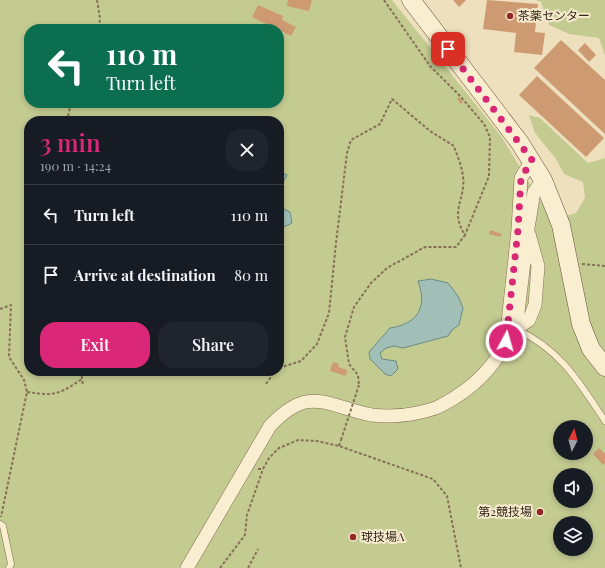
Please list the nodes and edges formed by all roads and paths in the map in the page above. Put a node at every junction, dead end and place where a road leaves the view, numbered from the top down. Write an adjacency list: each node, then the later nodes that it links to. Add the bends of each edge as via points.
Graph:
1 (97, 0): 4 (path)
2 (384, 0): 8 (path, via 430,66 484,124 490,137 489,176)
3 (411, 0): 5 (street)
4 (99, 24)
5 (532, 160): 6 (street); 13 (street, via 521,178 512,217 504,306)
6 (543, 180): 7 (street, via 534,192); 15 (street, via 561,225 581,324 591,349)
7 (528, 228): 12 (street); 12 (street, via 538,266 535,305 529,320)
8 (465, 235): 14 (path, via 457,215 464,177 454,146 392,99 380,124 351,140 347,153 336,243 330,313 317,344 301,361); 23 (path, bridge, via 456,247 425,247 387,268 370,283 354,306 345,336 349,364 358,375 358,385)
9 (580, 264): 10 (path)
10 (605, 266)
11 (0, 309): 21 (path, via 11,305 9,357 24,380)
12 (521, 329): 13 (street); 22 (lane, via 554,352 574,375)
13 (506, 341): 29 (street, via 491,366 468,390 436,408 399,416 372,415 325,401 307,401 281,413 270,426)
14 (284, 366)
15 (605, 367)
16 (82, 376): 18 (path)
17 (272, 376): 19 (path)
18 (82, 379): 20 (path); 21 (path, via 51,395)
19 (266, 384)
20 (83, 386)
21 (27, 392): 26 (path)
22 (605, 421)
23 (339, 446): 25 (path, via 298,440 279,448 269,458); 32 (path, via 433,479 447,496)
24 (256, 468): 25 (path)
25 (263, 470): 30 (path, via 247,515 246,535)
26 (0, 524): 28 (lane, via 3,526 11,564)
27 (258, 549): 31 (path)
28 (9, 568)
29 (187, 568)
30 (220, 568)
31 (248, 568)
32 (461, 568)

